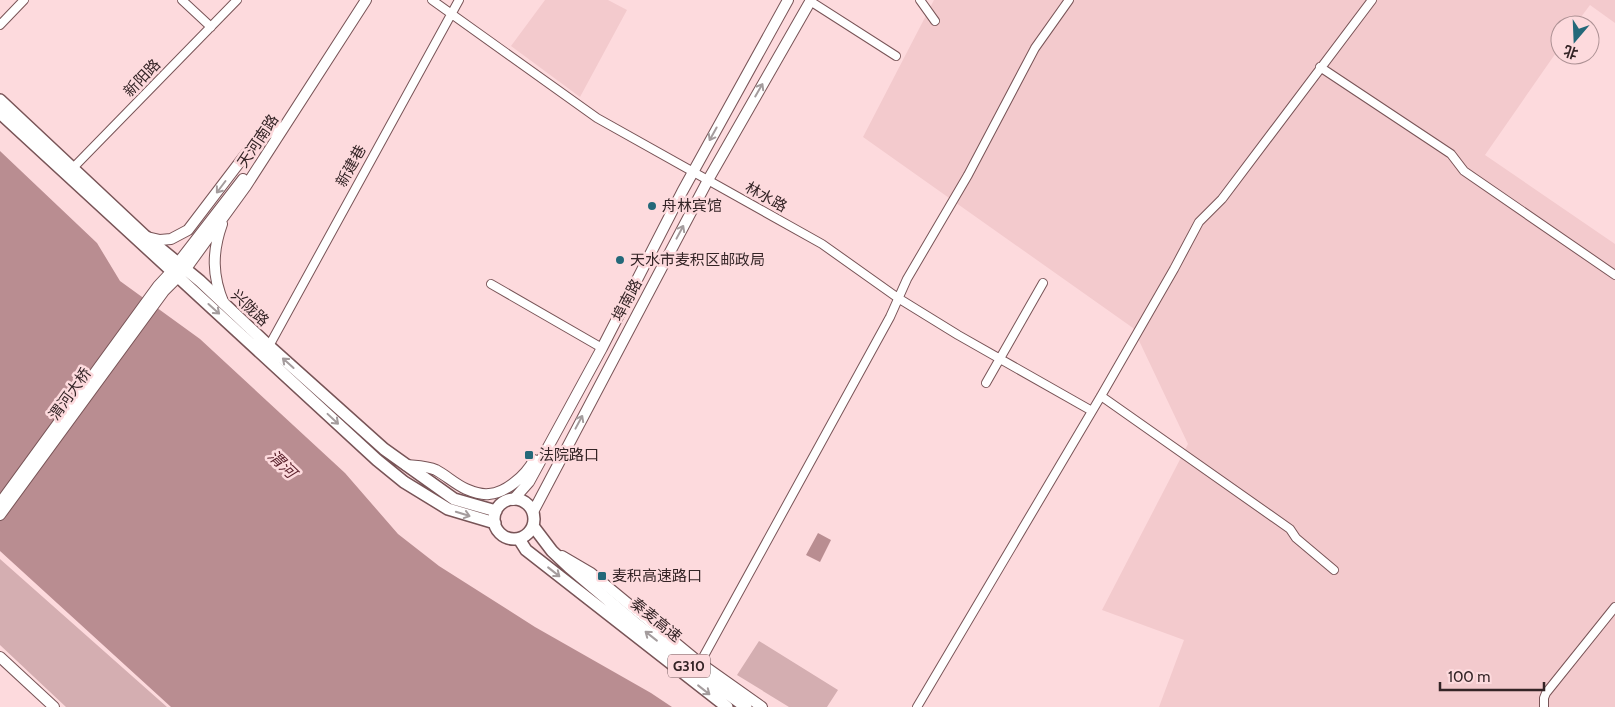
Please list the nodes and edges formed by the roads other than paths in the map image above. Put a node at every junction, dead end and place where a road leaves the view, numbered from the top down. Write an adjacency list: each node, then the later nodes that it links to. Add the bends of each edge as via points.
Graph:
1 (24, 0): 15 (street)
2 (182, 0): 16 (street)
3 (237, 0): 16 (street, 新阳路)
4 (358, 0): 21 (main road, 天河南路)
5 (366, 0): 25 (main road, 天河南路)
6 (432, 0): 13 (street, 林水路)
7 (459, 0): 13 (street, 新建巷)
8 (788, 0): 23 (main road, 埠南路, one-way to 23)
9 (810, 0): 17 (street); 24 (main road, 埠南路, one-way to 9)
10 (920, 0): 14 (street)
11 (1069, 0): 32 (street, via 1035,48)
12 (1372, 0): 18 (street)
13 (451, 14): 23 (street, 林水路, via 597,118); 34 (street, 新建巷)
14 (935, 21)
15 (0, 25)
16 (211, 27): 22 (street, 新阳路)
17 (896, 56)
18 (1320, 67): 28 (street, via 1451,154 1464,171); 38 (street, via 1222,198 1199,222)
19 (0, 100): 22 (highway, 兴陇路)
20 (0, 113): 22 (highway, 兴陇路)
21 (278, 127): 26 (main road, one-way to 26, via 255,142 188,230 166,240); 27 (main road, 天河南路)
22 (69, 172): 26 (highway, 兴陇路); 27 (highway, 兴陇路)
23 (692, 172): 24 (street, 林水路); 35 (main road, 埠南路)
24 (708, 180): 32 (street, 林水路, via 822,244); 43 (main road, 埠南路, one-way to 24)
25 (225, 215): 27 (main road, 天河南路); 33 (main road, via 214,258 216,283)
26 (145, 236): 27 (highway, 兴陇路)
27 (178, 270): 31 (main road, 天河南路); 33 (highway, 兴陇路, via 200,281); 48 (highway, 兴陇路, one-way to 48, via 404,482 448,509)
28 (1615, 275)
29 (1043, 283): 36 (street)
30 (491, 284): 35 (street)
31 (161, 288): 45 (main road, 渭河大桥); 47 (main road, 渭河大桥)
32 (898, 298): 36 (street, 林水路); 56 (street)
33 (225, 305): 34 (highway, 兴陇路)
34 (269, 346): 41 (highway, 兴陇路, one-way to 34)
35 (602, 348): 40 (main road, 埠南路)
36 (1000, 358): 37 (street); 39 (street, 林水路)
37 (986, 383)
38 (1101, 396): 39 (street); 52 (street, via 1290,529)
39 (1092, 410): 61 (street)
40 (561, 424): 41 (main road, via 522,476 508,487 490,494 464,488 436,470); 42 (main road, 埠南路)
41 (404, 465): 48 (highway, 兴陇路, via 454,499)
42 (536, 470): 43 (main road, via 542,476); 44 (main road, 埠南路, via 530,482)
43 (551, 476): 46 (main road, 埠南路)
44 (512, 500): 46 (highway, via 525,502); 48 (highway, via 503,503)
45 (0, 502)
46 (533, 512): 49 (highway)
47 (0, 515)
48 (496, 517): 50 (highway, via 501,534)
49 (533, 526): 50 (highway); 51 (highway, 秦麦高速 / G310)
50 (519, 538): 54 (highway, 秦麦高速 / G310, one-way to 54, via 526,550)
51 (552, 551): 54 (highway, 秦麦高速 / G310); 56 (main road, via 591,573)
52 (1334, 570)
53 (1615, 607): 62 (street, via 1546,693)
54 (629, 625): 58 (highway, 秦麦高速 / G310, one-way to 58); 59 (highway, 秦麦高速 / G310, one-way to 54)
55 (2, 662): 57 (main road)
56 (700, 662): 60 (main road)
57 (54, 707)
58 (727, 707)
59 (746, 707)
60 (762, 707)
61 (917, 707)
62 (1544, 707)

